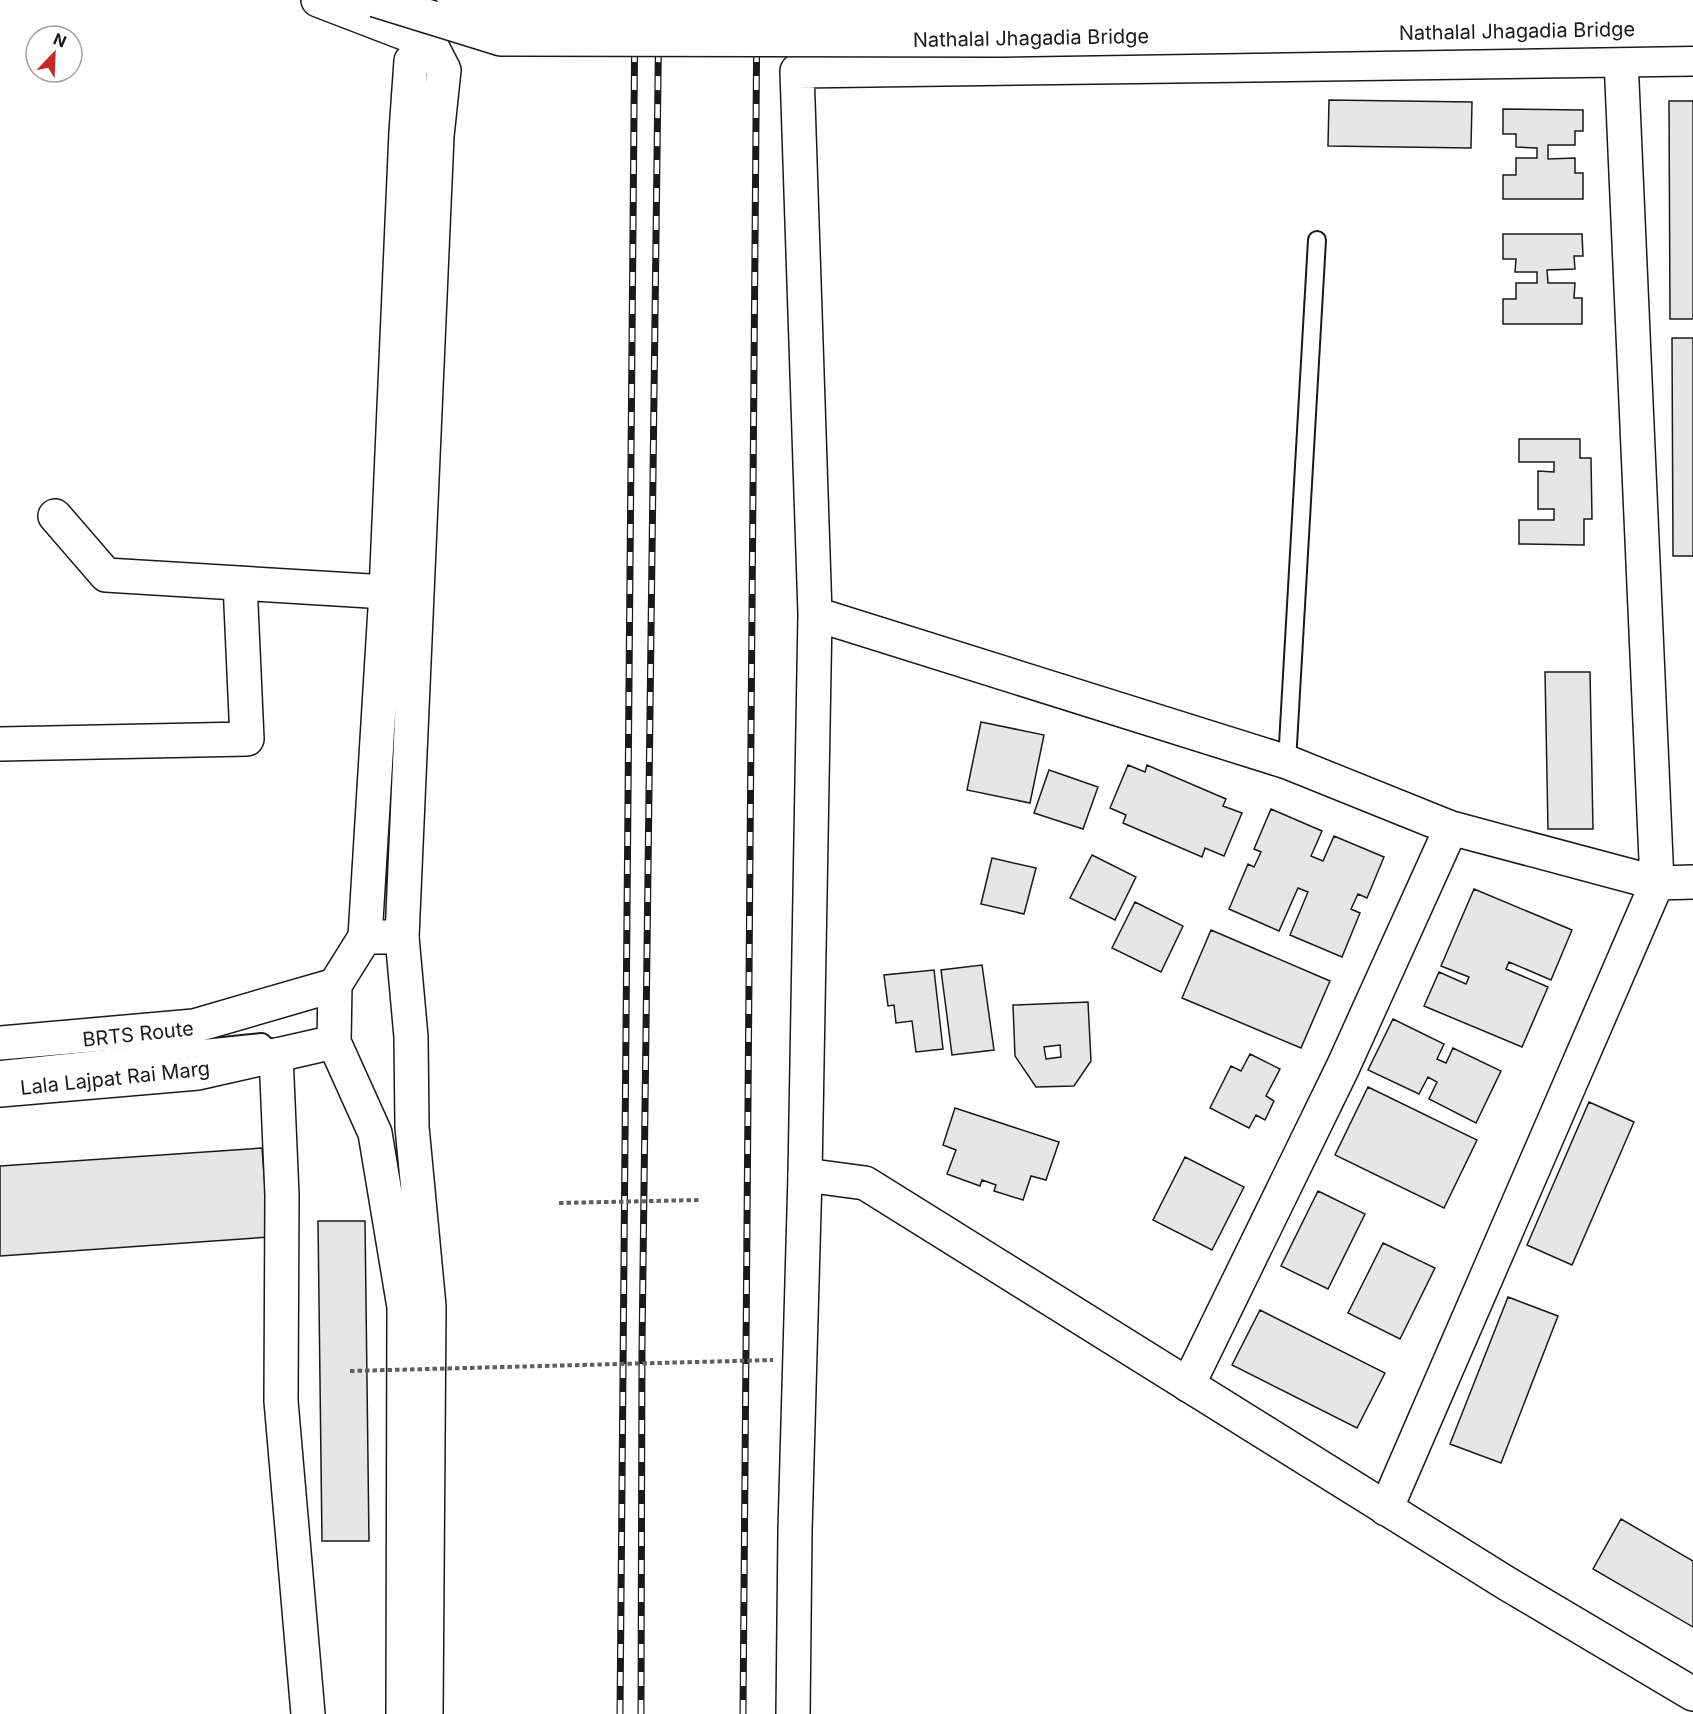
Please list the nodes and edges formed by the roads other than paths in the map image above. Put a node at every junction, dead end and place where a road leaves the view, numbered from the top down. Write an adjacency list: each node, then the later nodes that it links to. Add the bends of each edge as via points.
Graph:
1 (318, 0): 8 (street)
2 (375, 0): 7 (street, Nathalal Jhagadia Bridge, bridge, via 501,39 1002,40)
3 (440, 0): 8 (street)
4 (454, 0): 6 (street, Nathalal Jhagadia Bridge, bridge, via 505,15 544,16 1003,16)
5 (799, 0): 11 (street)
6 (1693, 5)
7 (1693, 28)
8 (430, 43): 15 (street, via 411,61); 23 (street, via 444,70 437,136)
9 (1621, 59): 10 (street); 11 (street); 21 (street)
10 (1693, 59)
11 (797, 71): 16 (street)
12 (1317, 240): 18 (lane)
13 (55, 516): 14 (street, via 106,575)
14 (240, 583): 15 (street); 17 (street, via 247,739)
15 (386, 592): 22 (street)
16 (815, 614): 18 (street); 32 (street)
17 (0, 744)
18 (1287, 762): 19 (street)
19 (1451, 828): 21 (street); 33 (street, via 1343,1067)
20 (1693, 882): 21 (street)
21 (1657, 883): 34 (street)
22 (365, 937): 23 (street); 24 (street)
23 (402, 937): 30 (street, via 411,1037)
24 (335, 984): 25 (street); 26 (street, via 194,1026)
25 (334, 1042): 27 (street, Lala Lajpat Rai Marg); 31 (street)
26 (0, 1043)
27 (276, 1055): 28 (lane, BRTS Route, via 262,1042); 29 (street, Lala Lajpat Rai Marg, via 198,1073); 36 (street, via 282,1195 281,1401)
28 (0, 1068)
29 (0, 1090)
30 (412, 1127): 31 (street); 38 (street, via 429,1306)
31 (375, 1133): 37 (street, via 404,1307)
32 (805, 1175): 33 (street, via 865,1183); 39 (street)
33 (1188, 1385): 34 (street)
34 (1386, 1509): 35 (street)
35 (1693, 1694)
36 (308, 1714)
37 (403, 1714)
38 (426, 1714)
39 (793, 1714)

